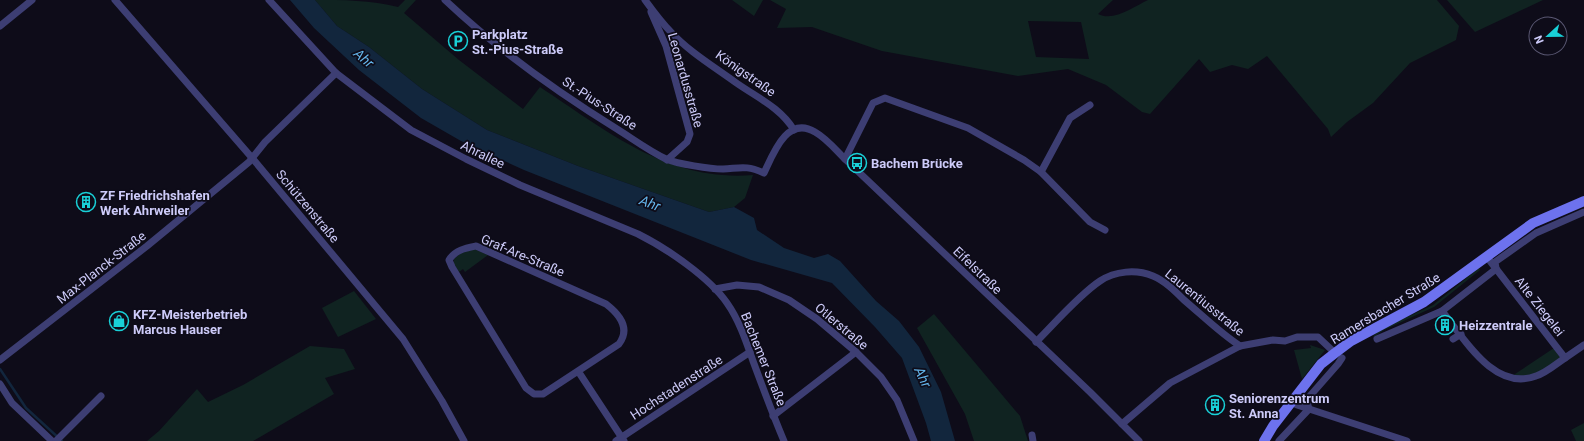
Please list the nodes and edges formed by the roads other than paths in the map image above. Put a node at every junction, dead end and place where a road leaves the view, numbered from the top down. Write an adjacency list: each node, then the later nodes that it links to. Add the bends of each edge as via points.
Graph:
1 (32, 0): 6 (street)
2 (116, 0): 10 (street, Schützenstraße)
3 (269, 0): 7 (street, Ahrallee)
4 (445, 0): 12 (street, St.-Pius-Straße, via 549,84)
5 (646, 1): 9 (street, Königstraße, via 670,32 696,54 778,110); 12 (street, Leonardusstraße, via 666,46 690,134 687,142)
6 (0, 26)
7 (336, 73): 10 (street, Max-Planck-Straße, via 265,142); 19 (street, Ahrallee, via 411,130 520,185 654,242)
8 (1090, 105): 13 (street, via 1070,118)
9 (794, 130): 11 (street, Eifelstraße, via 813,130); 12 (street, St.-Pius-Straße, via 778,143 764,173 753,168 722,169)
10 (253, 159): 31 (street, Max-Planck-Straße, via 147,246); 42 (street, Schützenstraße, via 403,339)
11 (845, 159): 13 (street, via 873,103 885,98 968,128); 24 (street, Eifelstraße)
12 (667, 160)
13 (1041, 172): 16 (street, via 1090,222)
14 (1584, 201): 17 (main road, Ramersbacher Straße, via 1533,223)
15 (1584, 212): 18 (street, via 1536,234 1495,262)
16 (1105, 230)
17 (1487, 257): 18 (street, Alte Ziegelei); 29 (main road, Ramersbacher Straße, via 1424,302 1351,341)
18 (1496, 269): 20 (street); 30 (street, Alte Ziegelei)
19 (715, 289): 27 (street, Bachemer Straße, via 727,303 740,326); 28 (street, Otlerstraße, via 737,285 759,287 789,300)
20 (1442, 311): 21 (street); 22 (street)
21 (1461, 334): 23 (street); 30 (street, via 1490,368 1511,378 1529,379 1538,376)
22 (1377, 339)
23 (1453, 339)
24 (1036, 342): 26 (street, Laurentiusstraße, via 1101,280 1136,272 1154,276 1167,285); 38 (street, Eifelstraße)
25 (1584, 345): 30 (street)
26 (1240, 346): 29 (street, via 1272,340 1285,341 1297,337 1318,337); 38 (street, via 1170,383)
27 (750, 352): 37 (street, Bachemer Straße); 40 (street, Hochstadenstraße)
28 (856, 352): 37 (street); 44 (street, Otlerstraße, via 881,377 897,400)
29 (1338, 355): 35 (main road, Ramersbacher Straße, via 1321,364); 36 (street, via 1338,364 1309,397)
30 (1565, 358)
31 (0, 360)
32 (578, 371): 32 (street, Graf-Are-Straße, via 543,394 530,392 452,267 452,256 467,247 476,246 606,304 615,311 623,322 623,339); 40 (street)
33 (0, 384): 41 (street, via 12,403)
34 (101, 396): 39 (street)
35 (1292, 402): 36 (street); 46 (main road, Ramersbacher Straße)
36 (1309, 409): 47 (street); 48 (street)
37 (774, 416): 43 (street, Bachemer Straße)
38 (1122, 424): 45 (street, Eifelstraße)
39 (58, 439)
40 (621, 440)
41 (52, 441)
42 (464, 441)
43 (784, 441)
44 (914, 441)
45 (1139, 441)
46 (1264, 441)
47 (1279, 441)
48 (1407, 441)

